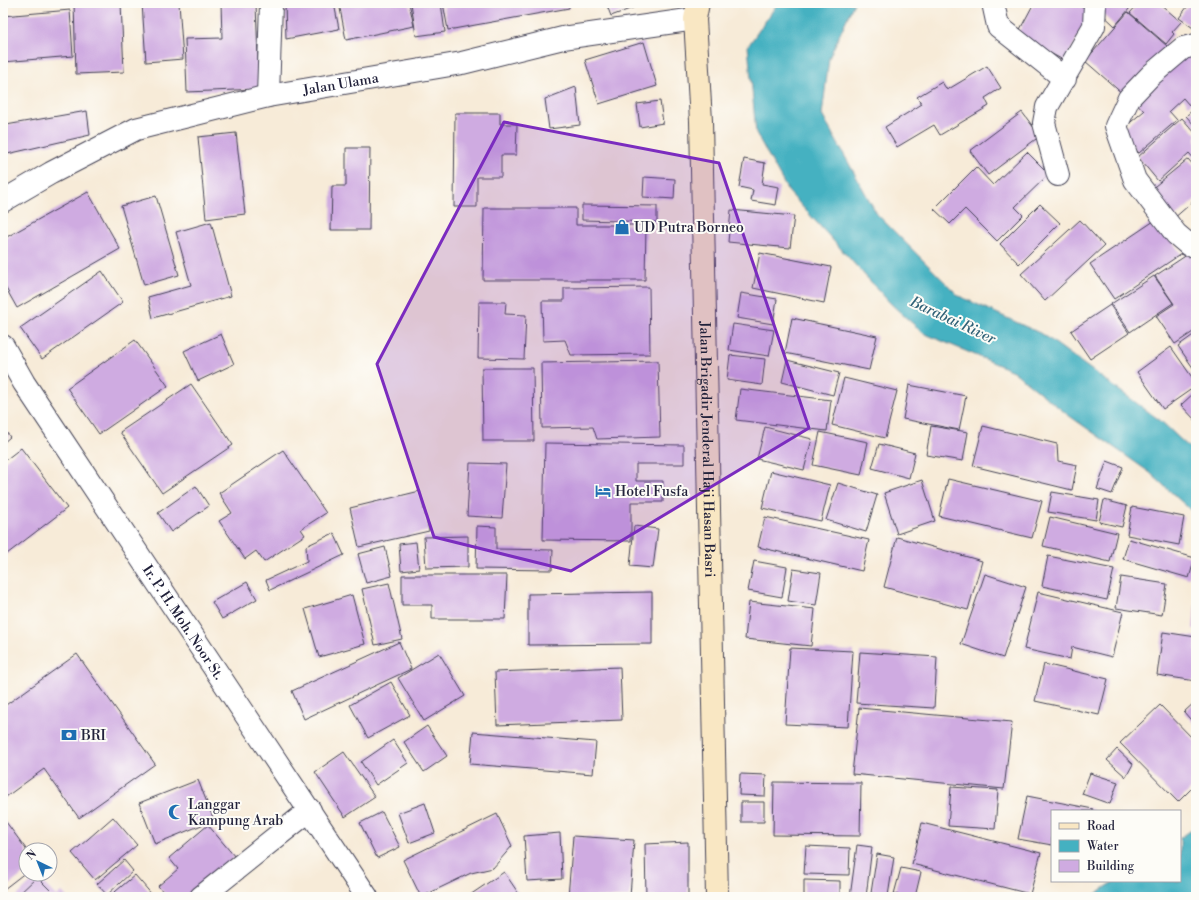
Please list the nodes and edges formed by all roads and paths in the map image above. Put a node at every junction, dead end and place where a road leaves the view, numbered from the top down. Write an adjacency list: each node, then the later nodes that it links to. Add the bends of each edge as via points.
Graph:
1 (272, 3): 7 (street)
2 (994, 3): 6 (street, via 998,26)
3 (1095, 3): 6 (street, via 1094,26)
4 (697, 11): 7 (street, Jalan Ulama, via 563,38 462,63); 15 (main road, Jalan Brigadir Jenderal Haji Hasan Basri)
5 (1196, 45): 10 (street, via 1183,48 1151,75 1129,98 1116,126 1135,180 1176,234 1189,245)
6 (1064, 79): 8 (street, via 1047,107 1044,123)
7 (268, 96): 9 (street, Jalan Ulama, via 136,129)
8 (1058, 175)
9 (3, 201)
10 (1196, 242)
11 (3, 346): 12 (street, Ir. P. H. Moh. Noor St., via 28,389)
12 (310, 810): 13 (street); 14 (street, Ir. P. H. Moh. Noor St.)
13 (201, 897)
14 (368, 897)
15 (717, 897)

